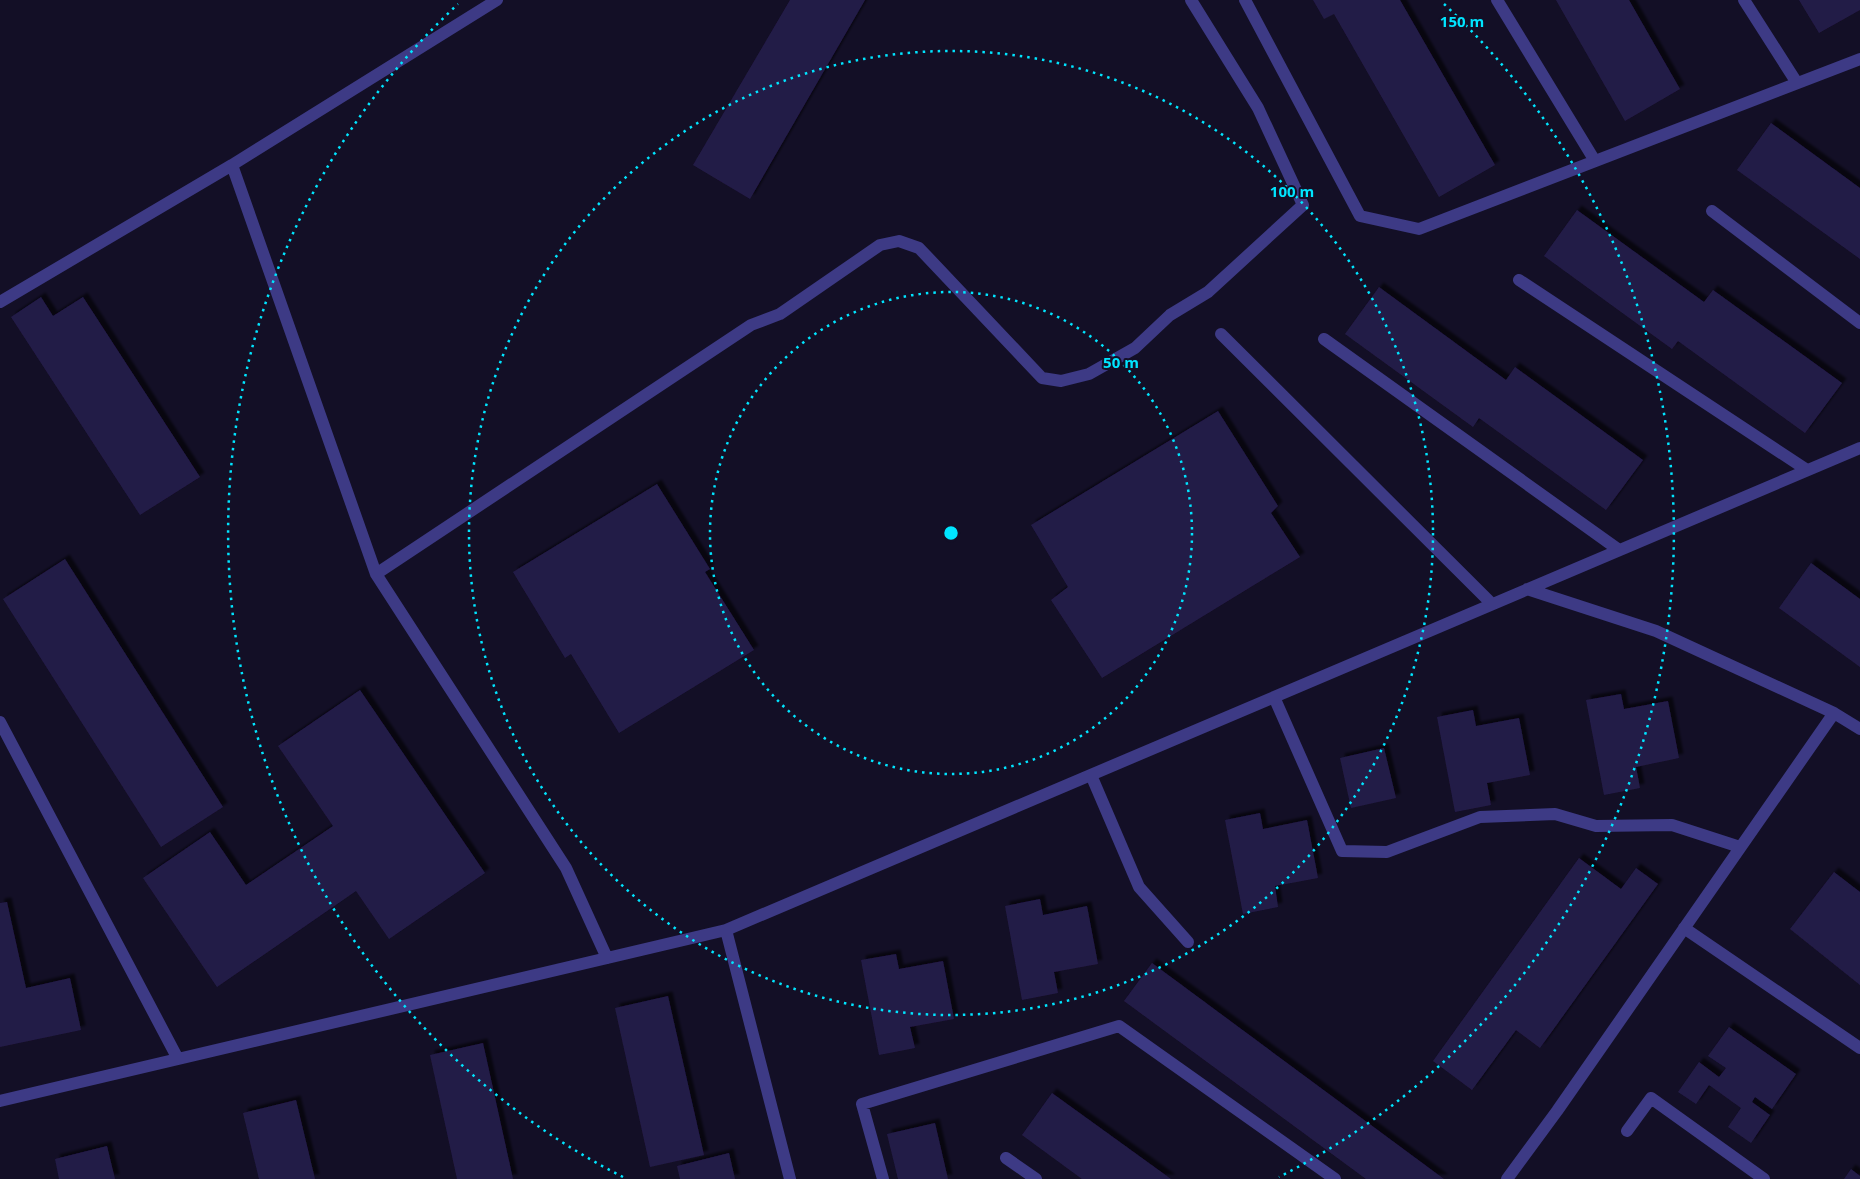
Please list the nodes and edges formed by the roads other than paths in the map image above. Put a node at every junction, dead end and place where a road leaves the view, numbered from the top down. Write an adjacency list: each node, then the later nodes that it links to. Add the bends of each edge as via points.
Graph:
1 (497, 0): 9 (street)
2 (1191, 0): 19 (street, via 1258,108 1303,204 1208,292 1170,315 1135,348 1089,374 1061,381 1042,378 919,248 899,241 880,245 780,314 751,325)
3 (1245, 0): 8 (street, via 1360,216 1419,229)
4 (1497, 0): 8 (street)
5 (1744, 0): 7 (street)
6 (1860, 59): 7 (street)
7 (1797, 83): 8 (street)
8 (1595, 161)
9 (232, 165): 12 (street); 19 (street)
10 (1712, 211): 13 (street)
11 (1519, 280): 17 (street)
12 (0, 302)
13 (1860, 323)
14 (1221, 334): 21 (street)
15 (1324, 339): 18 (street)
16 (1860, 448): 17 (street)
17 (1807, 470): 18 (street)
18 (1619, 550): 20 (street)
19 (376, 574): 31 (street, via 566,868)
20 (1527, 589): 21 (street); 23 (street, via 1656,631)
21 (1492, 604): 22 (street)
22 (1274, 697): 26 (street); 27 (street, via 1342,851 1386,852 1480,817 1555,814 1596,826 1672,826)
23 (1834, 713): 25 (street); 27 (street)
24 (0, 722): 33 (street)
25 (1860, 730)
26 (1091, 775): 29 (street); 30 (street, via 1139,887)
27 (1740, 847): 28 (street)
28 (1684, 928): 32 (street); 41 (street)
29 (726, 930): 31 (street); 37 (street)
30 (1188, 942)
31 (607, 958): 33 (street)
32 (1860, 1048)
33 (178, 1059): 34 (street)
34 (0, 1101)
35 (1627, 1131): 42 (street, via 1651,1098)
36 (1006, 1158): 39 (street)
37 (790, 1179)
38 (883, 1179): 40 (street, via 862,1104 1119,1026)
39 (1036, 1179)
40 (1334, 1179)
41 (1507, 1179)
42 (1764, 1179)

